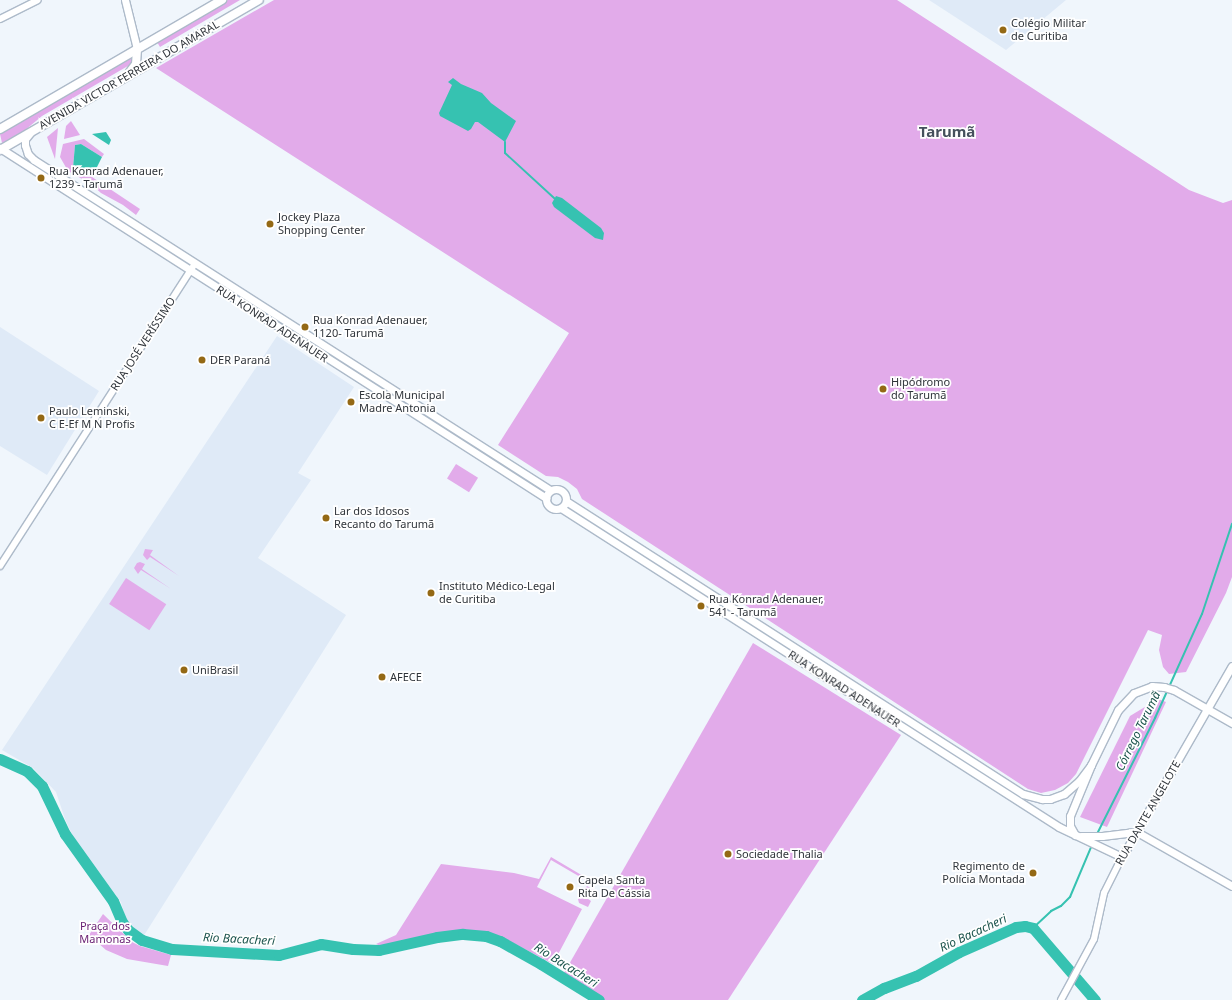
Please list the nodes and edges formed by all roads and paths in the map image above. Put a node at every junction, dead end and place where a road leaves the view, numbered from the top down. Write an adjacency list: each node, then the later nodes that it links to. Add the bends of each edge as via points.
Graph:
1 (38, 0): 5 (street)
2 (125, 0): 6 (main road)
3 (222, 0): 6 (highway, AVENIDA VICTOR FERREIRA DO AMARAL)
4 (259, 0): 7 (highway, AVENIDA VICTOR FERREIRA DO AMARAL)
5 (0, 19)
6 (137, 49): 7 (highway, via 136,64); 8 (highway, AVENIDA VICTOR FERREIRA DO AMARAL)
7 (127, 76): 9 (highway, AVENIDA VICTOR FERREIRA DO AMARAL)
8 (0, 129)
9 (30, 133): 10 (highway, AVENIDA VICTOR FERREIRA DO AMARAL); 11 (main road, RUA KONRAD ADENAUER, via 26,137 25,146 32,158)
10 (1, 149): 12 (main road, RUA KONRAD ADENAUER)
11 (195, 263): 12 (street, RUA JOSÉ VERÍSSIMO); 13 (main road, RUA KONRAD ADENAUER)
12 (190, 271): 14 (main road, RUA KONRAD ADENAUER); 17 (street, RUA JOSÉ VERÍSSIMO)
13 (550, 490): 14 (main road); 15 (main road, via 562,490 566,495)
14 (546, 498): 16 (main road, via 551,508)
15 (566, 501): 16 (main road); 21 (main road, RUA KONRAD ADENAUER, via 1023,794 1050,799 1064,794)
16 (561, 508): 23 (main road, RUA KONRAD ADENAUER, via 1059,827)
17 (0, 566)
18 (1232, 666): 19 (main road, RUA DANTE ANGELOTE)
19 (1208, 710): 20 (main road); 21 (main road, via 1164,687 1152,686 1140,690 1123,703); 22 (main road, RUA DANTE ANGELOTE)
20 (1232, 723)
21 (1092, 765): 23 (main road, via 1070,816 1070,826)
22 (1137, 832): 24 (main road, RUA KONRAD ADENAUER); 25 (main road, RUA DANTE ANGELOTE); 26 (main road)
23 (1076, 835): 24 (main road, RUA KONRAD ADENAUER)
24 (1088, 838): 25 (main road)
25 (1122, 858): 27 (street, RUA DANTE ANGELOTE, via 1107,884 1094,939)
26 (1232, 886)
27 (1061, 1000)

